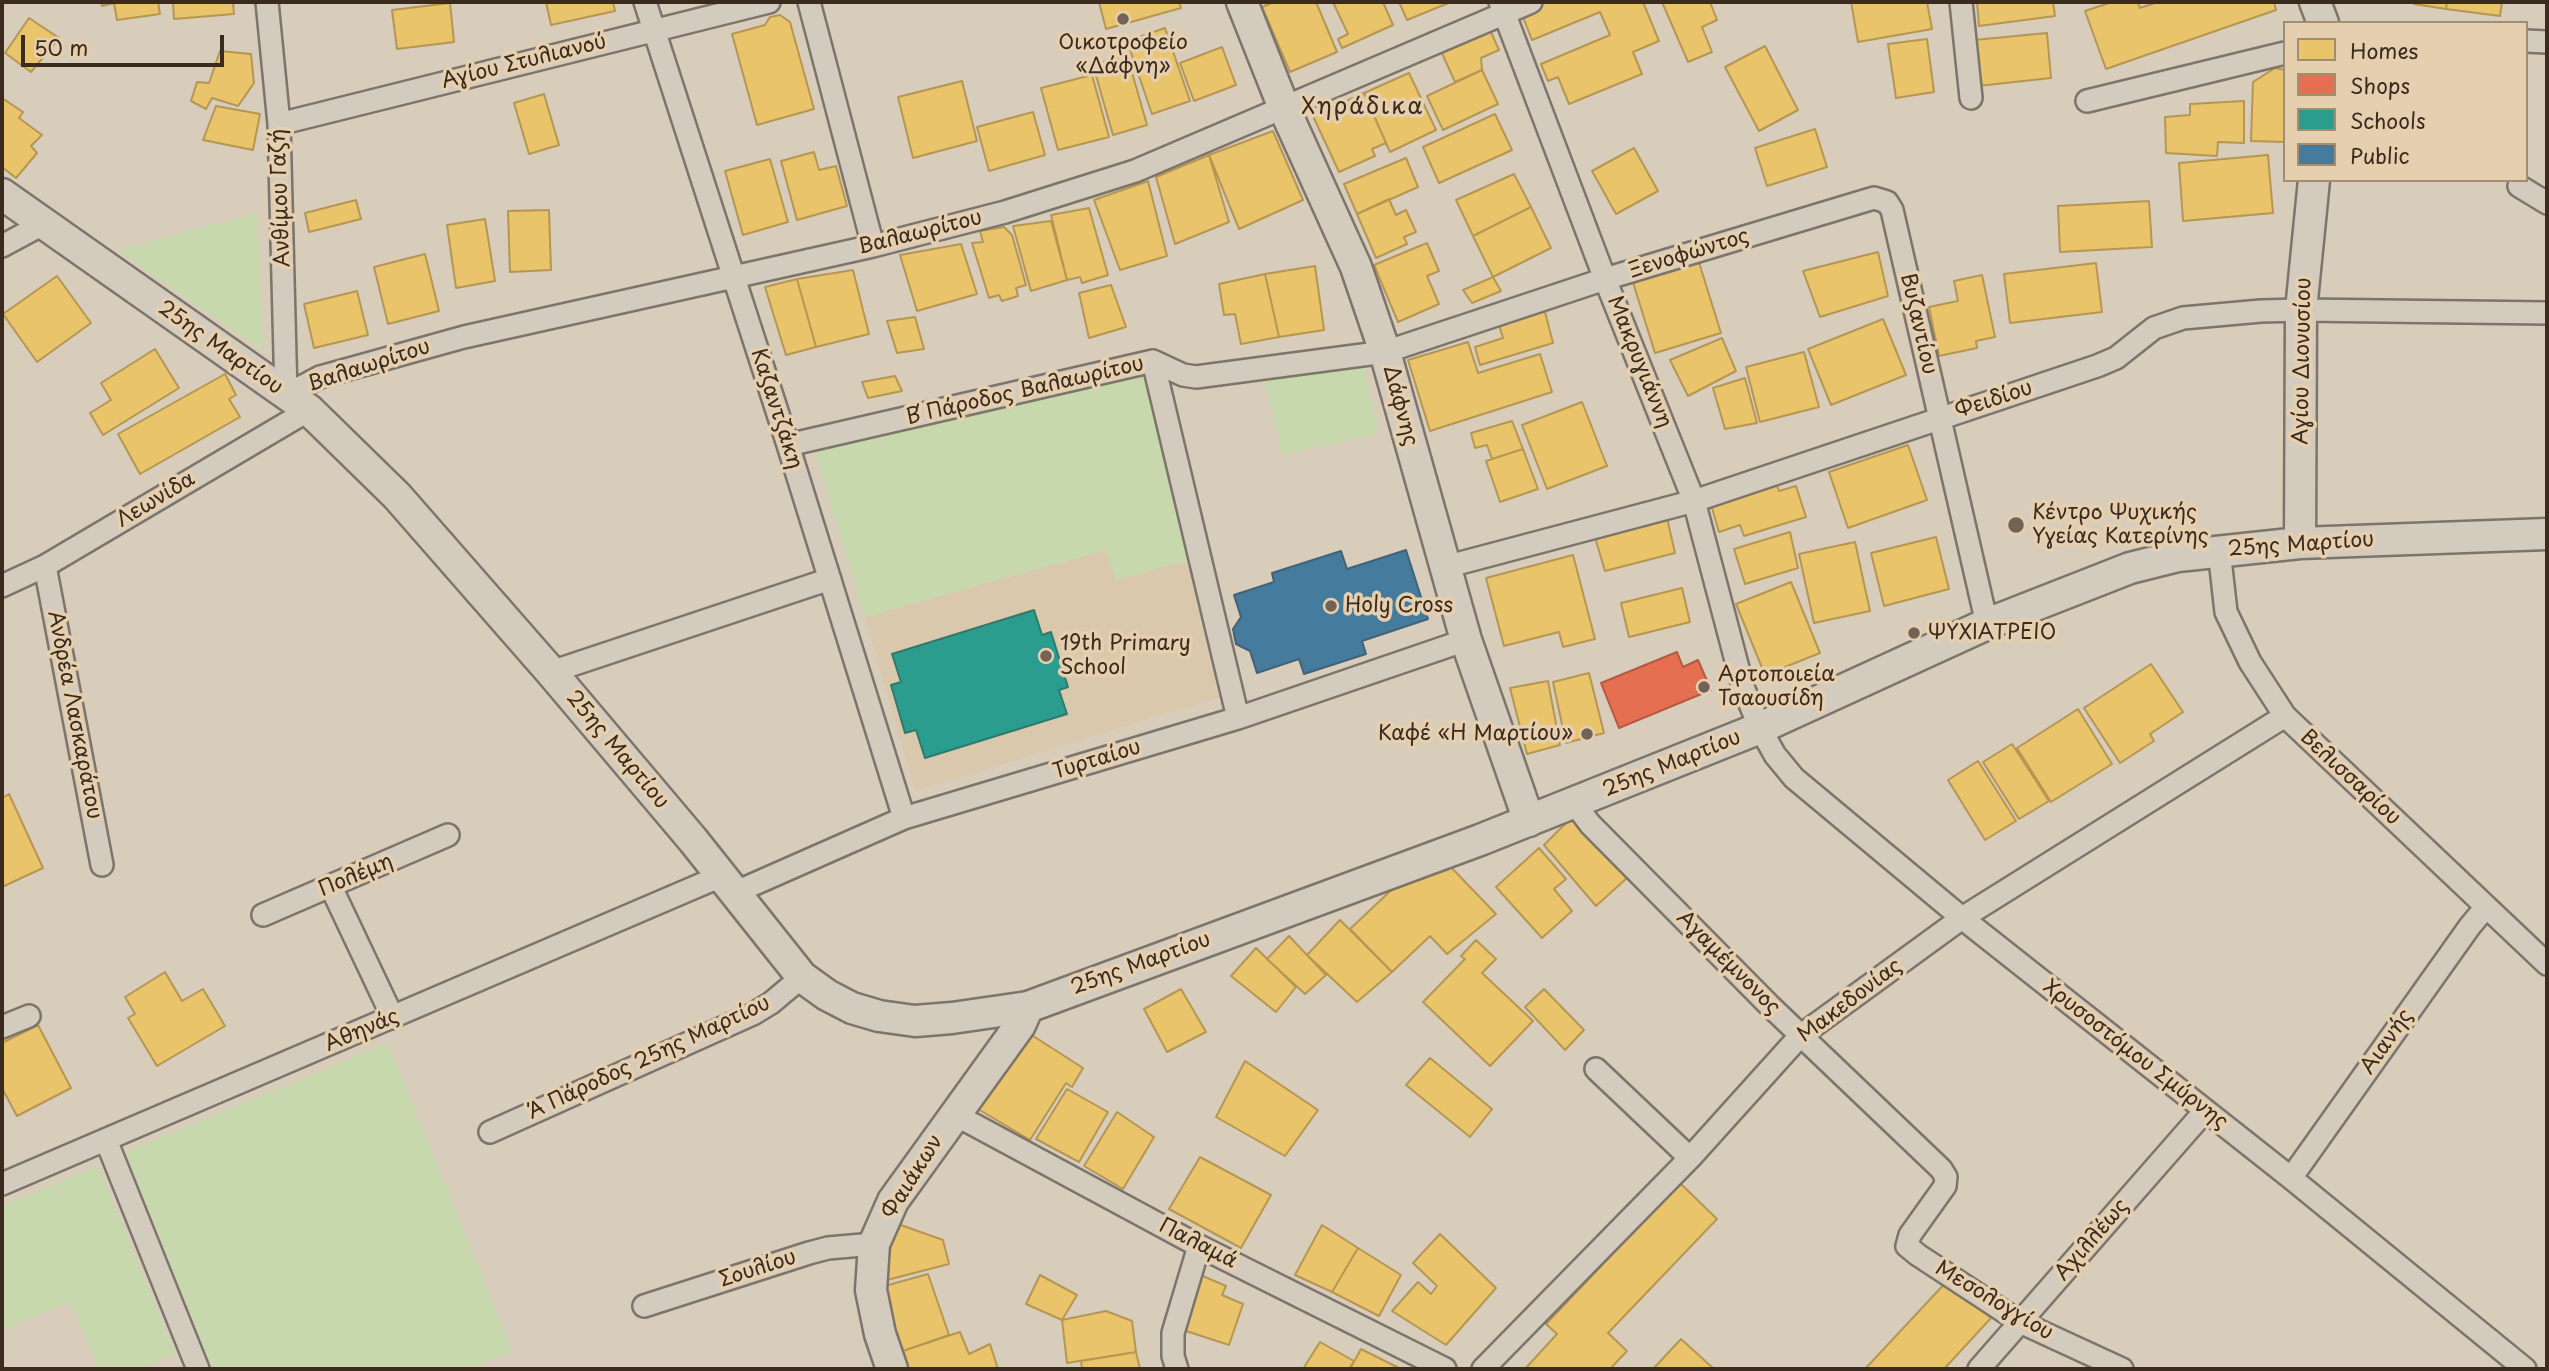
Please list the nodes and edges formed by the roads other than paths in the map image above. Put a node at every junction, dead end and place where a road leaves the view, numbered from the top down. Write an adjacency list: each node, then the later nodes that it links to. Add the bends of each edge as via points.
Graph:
1 (267, 2): 20 (street, Ανθίμου Γαζή)
2 (645, 2): 13 (street, Καζαντζάκη)
3 (769, 2): 13 (street, Αγίου Στυλιανού)
4 (809, 2): 28 (street)
5 (1242, 2): 19 (street, Δάφνης)
6 (1531, 2): 10 (street, Βαλαωρίτου)
7 (1961, 2): 17 (street)
8 (2315, 2): 11 (street)
9 (2334, 2): 12 (street)
10 (1503, 7): 19 (street, Βαλαωρίτου); 30 (street, Μακρυγιάννη)
11 (2324, 21)
12 (2326, 21)
13 (653, 29): 20 (street, Αγίου Στυλιανού); 29 (street, Καζαντζάκη)
14 (2528, 41): 15 (street)
15 (2547, 42)
16 (2283, 53): 18 (street)
17 (1971, 98)
18 (2087, 101)
19 (1284, 108): 28 (street, Βαλαωρίτου, via 1135,171 1005,212); 33 (street, Δάφνης, via 1356,267)
20 (279, 124): 35 (street, Ανθίμου Γαζή)
21 (2314, 182): 31 (street, Αγίου Διονυσίου)
22 (2519, 186): 25 (street)
23 (2, 194): 26 (street, 25ης Μαρτίου)
24 (1874, 198): 30 (street, Ξενοφώντος); 36 (street, Βυζαντίου, via 1892,210)
25 (2547, 203)
26 (43, 224): 27 (street); 35 (street, 25ης Μαρτίου)
27 (2, 246)
28 (873, 246): 29 (street, Βαλαωρίτου)
29 (733, 278): 35 (street, Βαλαωρίτου, via 464,337 320,377); 37 (street, Καζαντζάκη)
30 (1605, 279): 33 (street, Ξενοφώντος); 38 (street, Μακρυγιάννη)
31 (2301, 310): 32 (street, Φειδίου); 36 (street, Φειδίου, via 2183,318 2154,328 2116,358 2097,366); 40 (street, Αγίου Διονυσίου)
32 (2547, 313)
33 (1385, 352): 34 (street, Β΄ Πάροδος Βαλαωρίτου, via 1196,377); 43 (street, Δάφνης)
34 (1153, 361): 37 (street, Β΄ Πάροδος Βαλαωρίτου); 50 (street)
35 (297, 403): 42 (street, Λεωνίδα); 48 (street, 25ης Μαρτίου, via 397,496)
36 (1939, 418): 38 (street, Φειδίου); 46 (street, Βυζαντίου)
37 (788, 445): 44 (street, Καζαντζάκη)
38 (1694, 501): 43 (street, Φειδίου); 51 (street, Μακρυγιάννη, via 1743,687)
39 (2547, 534): 40 (street, 25ης Μαρτίου)
40 (2300, 543): 41 (street, 25ης Μαρτίου)
41 (2219, 550): 46 (street, 25ης Μαρτίου, via 2130,568); 49 (street, Βελισσαρίου, via 2226,612 2250,662)
42 (46, 566): 45 (street, Λεωνίδα); 56 (street, Ανδρέα Λασκαράτου)
43 (1445, 567): 47 (street, Δάφνης)
44 (830, 579): 48 (street); 53 (street, Καζαντζάκη)
45 (2, 586)
46 (1987, 624): 51 (street, 25ης Μαρτίου)
47 (1466, 640): 50 (street, Τυρταίου); 54 (street, Δάφνης)
48 (551, 672): 57 (street, 25ης Μαρτίου)
49 (2285, 716): 59 (street, Βελισσαρίου); 61 (street, Μακεδονίας)
50 (1238, 718): 53 (street, Τυρταίου)
51 (1760, 728): 52 (street, 25ης Μαρτίου); 61 (street, Χρυσοστόμου Σμύρνης, via 1794,778)
52 (1575, 804): 54 (street, 25ης Μαρτίου); 68 (street, Αγαμέμνονος)
53 (904, 818): 57 (street, Τυρταίου)
54 (1529, 821): 64 (street, 25ης Μαρτίου)
55 (448, 835): 58 (street, Πολέμη)
56 (102, 865)
57 (728, 885): 63 (street, 25ης Μαρτίου); 66 (street, Αθηνάς)
58 (331, 887): 60 (street, Πολέμη); 66 (street)
59 (2486, 906): 62 (street, Βελισσαρίου); 75 (street, Αιανής)
60 (263, 915)
61 (1962, 918): 68 (street, Μακεδονίας); 70 (street, Χρυσοστόμου Σμύρνης)
62 (2547, 964)
63 (802, 976): 64 (street, 25ης Μαρτίου, via 852,1008 915,1021); 72 (street, Α΄ Πάροδος 25ης Μαρτίου, via 753,1014)
64 (1028, 1007): 71 (street, Φαιάκων)
65 (29, 1016): 67 (street)
66 (393, 1018): 73 (street, Αθηνάς)
67 (2, 1027)
68 (1800, 1036): 74 (street, Μακεδονίας); 79 (street, Αγαμέμνονος, via 1946,1177 1945,1186)
69 (1596, 1069): 74 (street)
70 (2206, 1111): 75 (street, Χρυσοστόμου Σμύρνης); 81 (street, Αχιλλέως)
71 (954, 1114): 77 (street, Φαιάκων, via 893,1201); 78 (street, Παλαμά)
72 (490, 1132)
73 (106, 1140): 76 (street, Αθηνάς); 82 (street)
74 (1690, 1158): 86 (street, Μακεδονίας)
75 (2291, 1178): 89 (street, Χρυσοστόμου Σμύρνης)
76 (2, 1184)
77 (874, 1244): 80 (street, Σουλίου, via 809,1253); 83 (street, Φαιάκων, via 871,1290)
78 (1199, 1246): 84 (street, via 1172,1334); 85 (street, Παλαμά)
79 (1907, 1246): 81 (street, Μεσολογγίου)
80 (644, 1306)
81 (2020, 1322): 87 (street, Αχιλλέως); 88 (street, Μεσολογγίου)
82 (198, 1369)
83 (892, 1369)
84 (1177, 1369)
85 (1445, 1369)
86 (1483, 1369)
87 (1979, 1369)
88 (2122, 1369)
89 (2525, 1369)

